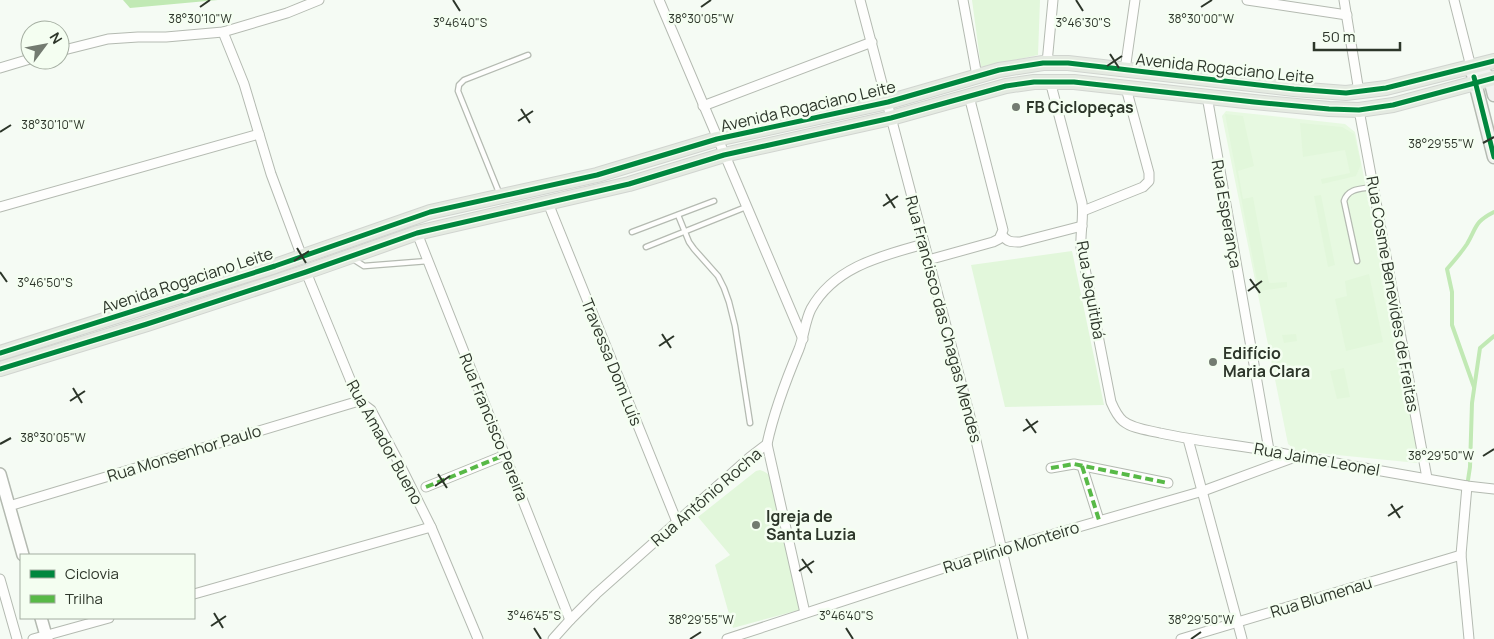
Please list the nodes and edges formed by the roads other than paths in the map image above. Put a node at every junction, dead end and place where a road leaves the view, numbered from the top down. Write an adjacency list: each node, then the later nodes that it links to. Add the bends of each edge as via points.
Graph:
1 (319, 0): 12 (street)
2 (659, 0): 32 (street)
3 (860, 0): 13 (street, Rua Francisco das Chagas Mendes)
4 (964, 0): 22 (street)
5 (1054, 0): 19 (street)
6 (1135, 0): 21 (street)
7 (1247, 0): 10 (street)
8 (1344, 0): 11 (street)
9 (1454, 0): 18 (street)
10 (1268, 1): 11 (street)
11 (1347, 15): 27 (street)
12 (223, 32): 14 (street, via 108,40); 35 (street)
13 (872, 42): 31 (street, Rua Francisco das Chagas Mendes); 32 (street)
14 (70, 49)
15 (528, 55): 40 (lane, via 464,80 459,85 458,91)
16 (1494, 61): 18 (main road, Avenida Rogaciano Leite)
17 (20, 62): 20 (street)
18 (1472, 62): 23 (main road); 25 (main road); 27 (main road, Avenida Rogaciano Leite, via 1386,88)
19 (1047, 63): 21 (main road, Avenida Rogaciano Leite); 22 (main road, Avenida Rogaciano Leite)
20 (0, 68)
21 (1125, 70): 27 (main road, Avenida Rogaciano Leite, via 1294,90)
22 (977, 76): 31 (main road, Avenida Rogaciano Leite)
23 (1492, 79): 25 (main road, Avenida Rogaciano Leite); 28 (main road)
24 (1050, 81): 26 (main road, Avenida Rogaciano Leite); 29 (main road, Avenida Rogaciano Leite, via 1006,86); 45 (street, Rua Jequitibá)
25 (1475, 83): 33 (main road, Avenida Rogaciano Leite, via 1392,105); 38 (main road)
26 (1126, 88): 30 (main road, Avenida Rogaciano Leite); 45 (street, via 1149,181 1143,187)
27 (1359, 92)
28 (1494, 95)
29 (969, 96): 34 (main road, Avenida Rogaciano Leite); 51 (street, via 1002,224)
30 (1207, 96): 33 (main road, Avenida Rogaciano Leite, via 1329,110); 68 (street, Rua Esperança)
31 (888, 102): 34 (street, Rua Francisco das Chagas Mendes); 36 (main road, Avenida Rogaciano Leite)
32 (703, 106): 36 (street)
33 (1359, 110): 39 (street, Rua Cosme Benevides de Freitas)
34 (892, 118): 37 (main road, Avenida Rogaciano Leite); 52 (street, Rua Francisco das Chagas Mendes)
35 (259, 134): 43 (street); 54 (street)
36 (717, 139): 37 (street); 40 (main road, Avenida Rogaciano Leite, via 597,175)
37 (724, 154): 42 (main road, Avenida Rogaciano Leite, via 629,184); 44 (street)
38 (1494, 157)
39 (1373, 187): 58 (lane, via 1351,191 1344,201); 74 (street, Rua Cosme Benevides de Freitas)
40 (500, 196): 54 (main road, Avenida Rogaciano Leite, via 408,219)
41 (714, 201): 46 (lane)
42 (548, 203): 50 (main road, Avenida Rogaciano Leite); 82 (street, Travessa Dom Luís)
43 (0, 207)
44 (746, 207): 48 (lane); 60 (street)
45 (1083, 211): 47 (street, Rua Jequitibá)
46 (678, 215): 48 (lane); 49 (lane)
47 (1082, 226): 51 (street, via 1020,242 1006,240); 65 (street, Rua Jequitibá, via 1081,248 1111,402 1122,420)
48 (685, 231): 53 (lane); 64 (lane, via 694,249 718,276 729,302)
49 (632, 232)
50 (417, 233): 55 (main road, Avenida Rogaciano Leite); 57 (street, Rua Francisco Pereira)
51 (1002, 235): 56 (street, via 992,242)
52 (924, 244): 56 (street, Rua Francisco das Chagas Mendes); 60 (street, Rua Antônio Rocha, via 858,265 829,285 810,311)
53 (646, 247)
54 (302, 256): 61 (main road, Avenida Rogaciano Leite)
55 (350, 257): 57 (lane, via 364,266); 59 (main road, Avenida Rogaciano Leite)
56 (928, 260): 84 (street, Rua Francisco das Chagas Mendes)
57 (428, 261): 69 (street, Rua Francisco Pereira)
58 (1357, 261)
59 (306, 272): 62 (main road, Avenida Rogaciano Leite); 63 (street, Rua Amador Bueno)
60 (803, 340): 67 (street, Rua Antônio Rocha)
61 (0, 353)
62 (0, 369)
63 (359, 401): 80 (street, Rua Monsenhor Paulo); 83 (street, Rua Amador Bueno, via 371,410)
64 (750, 423)
65 (1140, 428): 66 (street, Rua Jaime Leonel)
66 (1188, 439): 68 (street, Rua Jaime Leonel); 79 (street)
67 (767, 444): 82 (street, Rua Antônio Rocha); 89 (street)
68 (1269, 450): 70 (street, Rua Jaime Leonel)
69 (505, 455): 77 (street); 92 (street, Rua Francisco Pereira)
70 (1296, 456): 74 (street, Rua Jaime Leonel); 79 (street, Rua Plinio Monteiro)
71 (1082, 466): 72 (street, via 1074,464); 75 (street); 81 (street)
72 (1051, 468)
73 (0, 474): 80 (street)
74 (1427, 478): 76 (street, Rua Jaime Leonel)
75 (1168, 483)
76 (1467, 486): 78 (street, Rua Jaime Leonel); 86 (street)
77 (426, 487)
78 (1494, 489)
79 (1203, 491): 81 (street, Rua Plinio Monteiro); 93 (street)
80 (9, 506): 85 (street)
81 (1100, 520): 84 (street, Rua Plinio Monteiro)
82 (677, 522): 92 (street, Rua Antônio Rocha)
83 (431, 527): 88 (street); 97 (street, Rua Amador Bueno)
84 (1002, 550): 89 (street, Rua Plinio Monteiro); 100 (street, Rua Francisco das Chagas Mendes)
85 (23, 554)
86 (1461, 555): 93 (street, Rua Blumenau); 103 (street)
87 (0, 578): 95 (street)
88 (195, 594)
89 (805, 613): 99 (street, Rua Plinio Monteiro)
90 (41, 619): 94 (street)
91 (106, 619): 94 (street)
92 (570, 620): 98 (street, Rua Antônio Rocha)
93 (1238, 622): 101 (street, Rua Blumenau); 102 (street)
94 (47, 637): 96 (street)
95 (17, 639)
96 (33, 639)
97 (478, 639)
98 (553, 639)
99 (727, 639)
100 (1023, 639)
101 (1181, 639)
102 (1242, 639)
103 (1469, 639)

